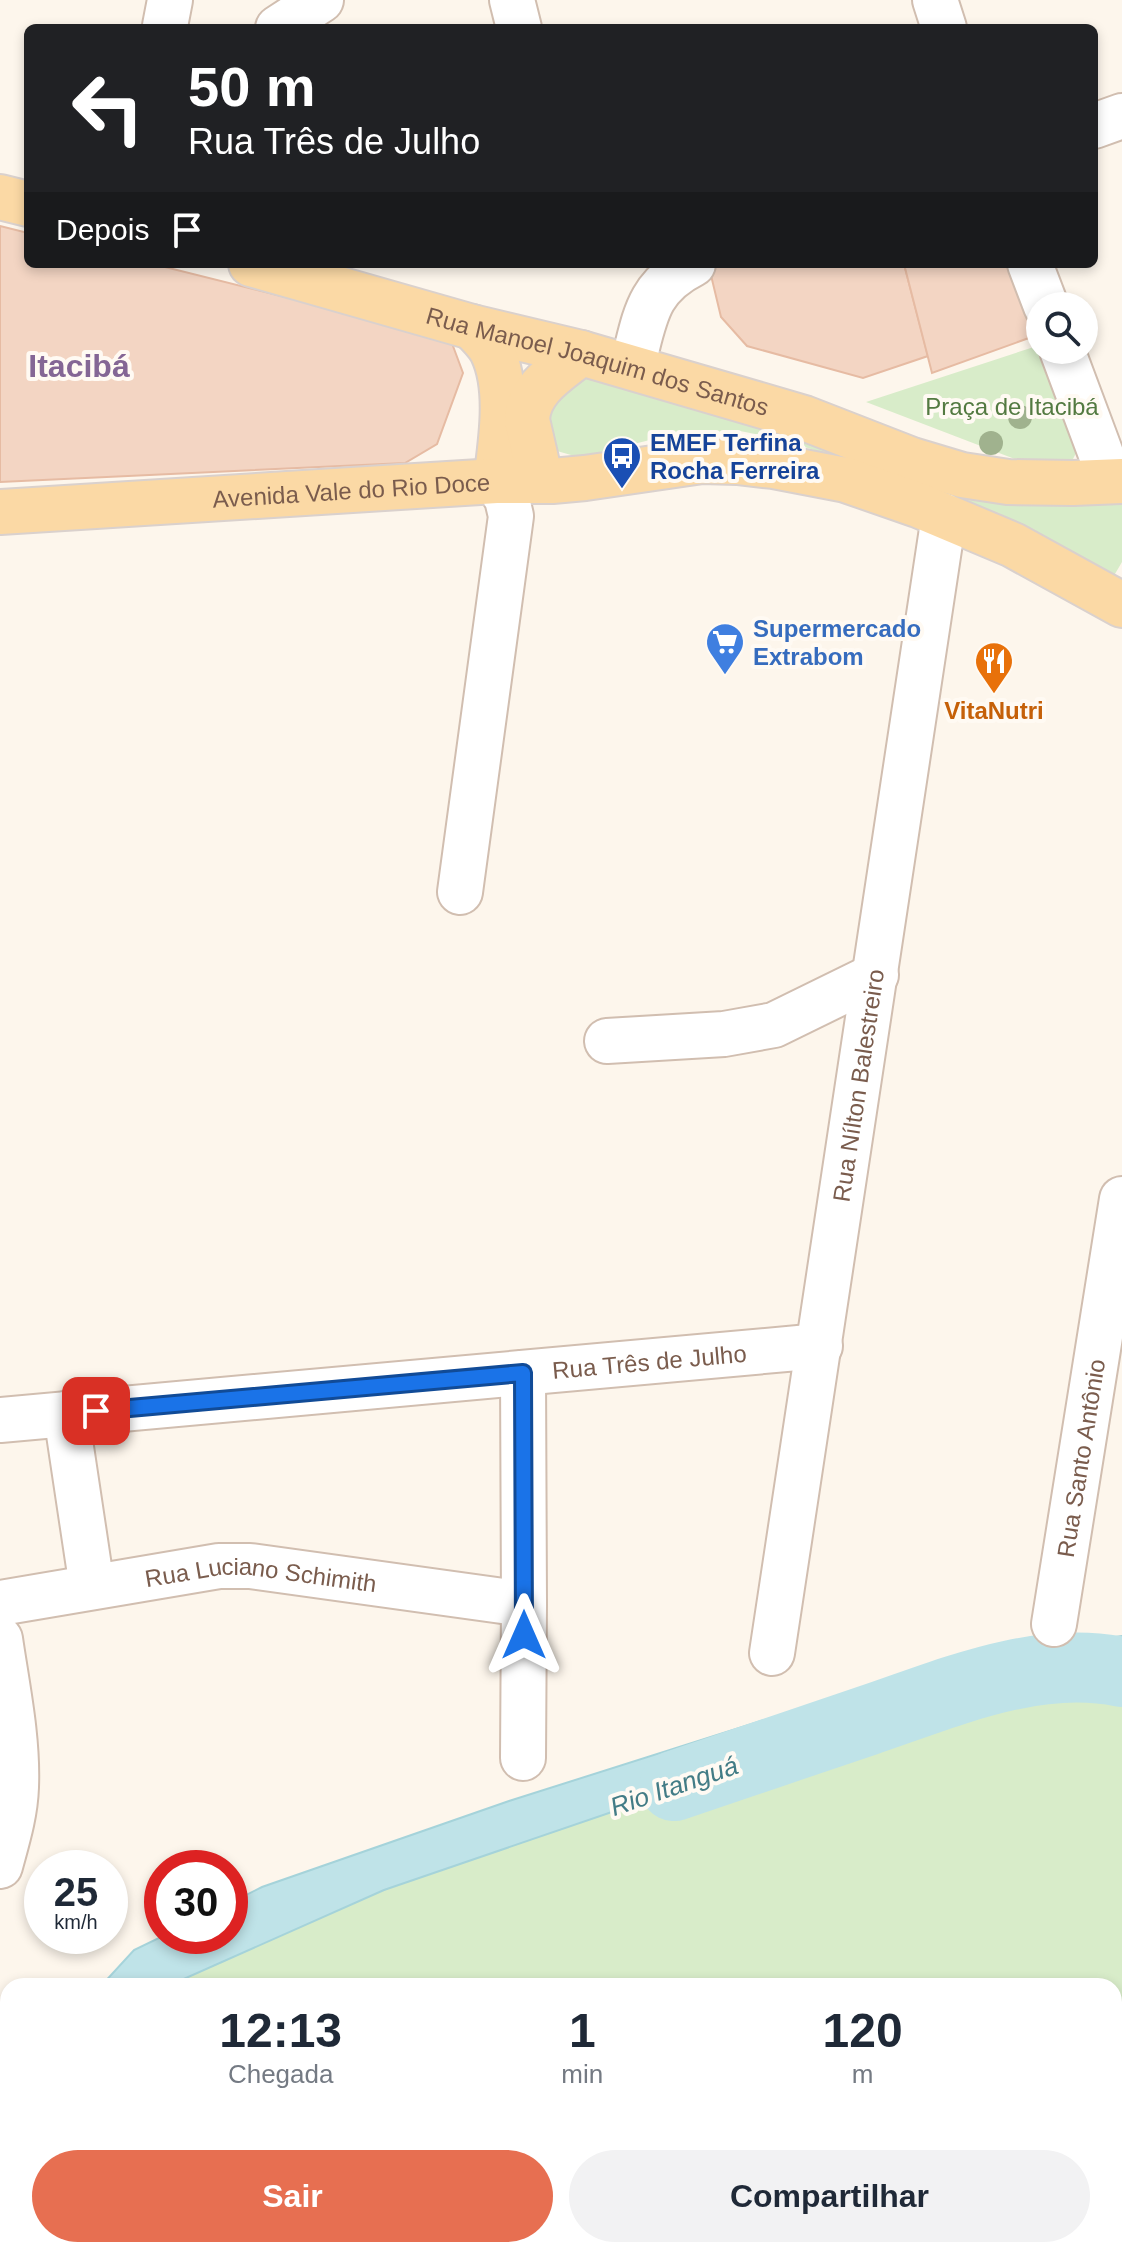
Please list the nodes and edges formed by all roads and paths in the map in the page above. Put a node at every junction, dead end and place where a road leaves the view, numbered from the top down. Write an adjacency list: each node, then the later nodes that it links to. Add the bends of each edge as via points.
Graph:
1 (512, 0): 3 (street)
2 (935, 0): 4 (street)
3 (518, 24)
4 (943, 24)
5 (1122, 116): 6 (street)
6 (1098, 125)
7 (0, 197): 8 (main road)
8 (24, 203)
9 (265, 268): 13 (main road, Rua Manoel Joaquim dos Santos)
10 (1032, 268): 12 (street)
11 (670, 270): 16 (street, via 648,309)
12 (1041, 292)
13 (472, 327): 14 (main road, Rua Manoel Joaquim dos Santos); 17 (main road, via 492,351 502,398)
14 (581, 353): 16 (main road, Rua Manoel Joaquim dos Santos); 18 (main road, via 543,383 527,410)
15 (1068, 364): 19 (street)
16 (632, 367): 19 (main road, Rua Manoel Joaquim dos Santos, via 804,418 939,469 1043,484)
17 (496, 481): 18 (main road, Avenida Vale do Rio Doce); 20 (main road, Avenida Vale do Rio Doce); 23 (street, via 511,516)
18 (541, 481): 21 (main road, Avenida Vale do Rio Doce, via 702,461 737,462 846,480)
19 (1117, 481)
20 (0, 512)
21 (944, 516): 22 (main road, via 1013,545); 24 (street, Rua Nílton Balestreiro)
22 (1122, 605)
23 (460, 892)
24 (876, 975): 25 (street, via 774,1025 724,1034); 27 (street, Rua Nílton Balestreiro)
25 (607, 1041)
26 (1122, 1199): 34 (street, Rua Santo Antônio)
27 (820, 1346): 28 (street, Rua Três de Julho); 36 (street, Rua Nílton Balestreiro)
28 (523, 1373): 29 (street, Rua Três de Julho); 33 (street)
29 (66, 1414): 30 (street, Rua Três de Julho); 31 (street)
30 (0, 1420)
31 (92, 1587): 32 (street, Rua Luciano Schimith); 33 (street, Rua Luciano Schimith, via 189,1569 250,1566)
32 (0, 1603)
33 (524, 1604): 37 (street)
34 (1054, 1624)
35 (0, 1639): 38 (street, via 16,1789)
36 (772, 1653)
37 (523, 1758)
38 (0, 1866)

